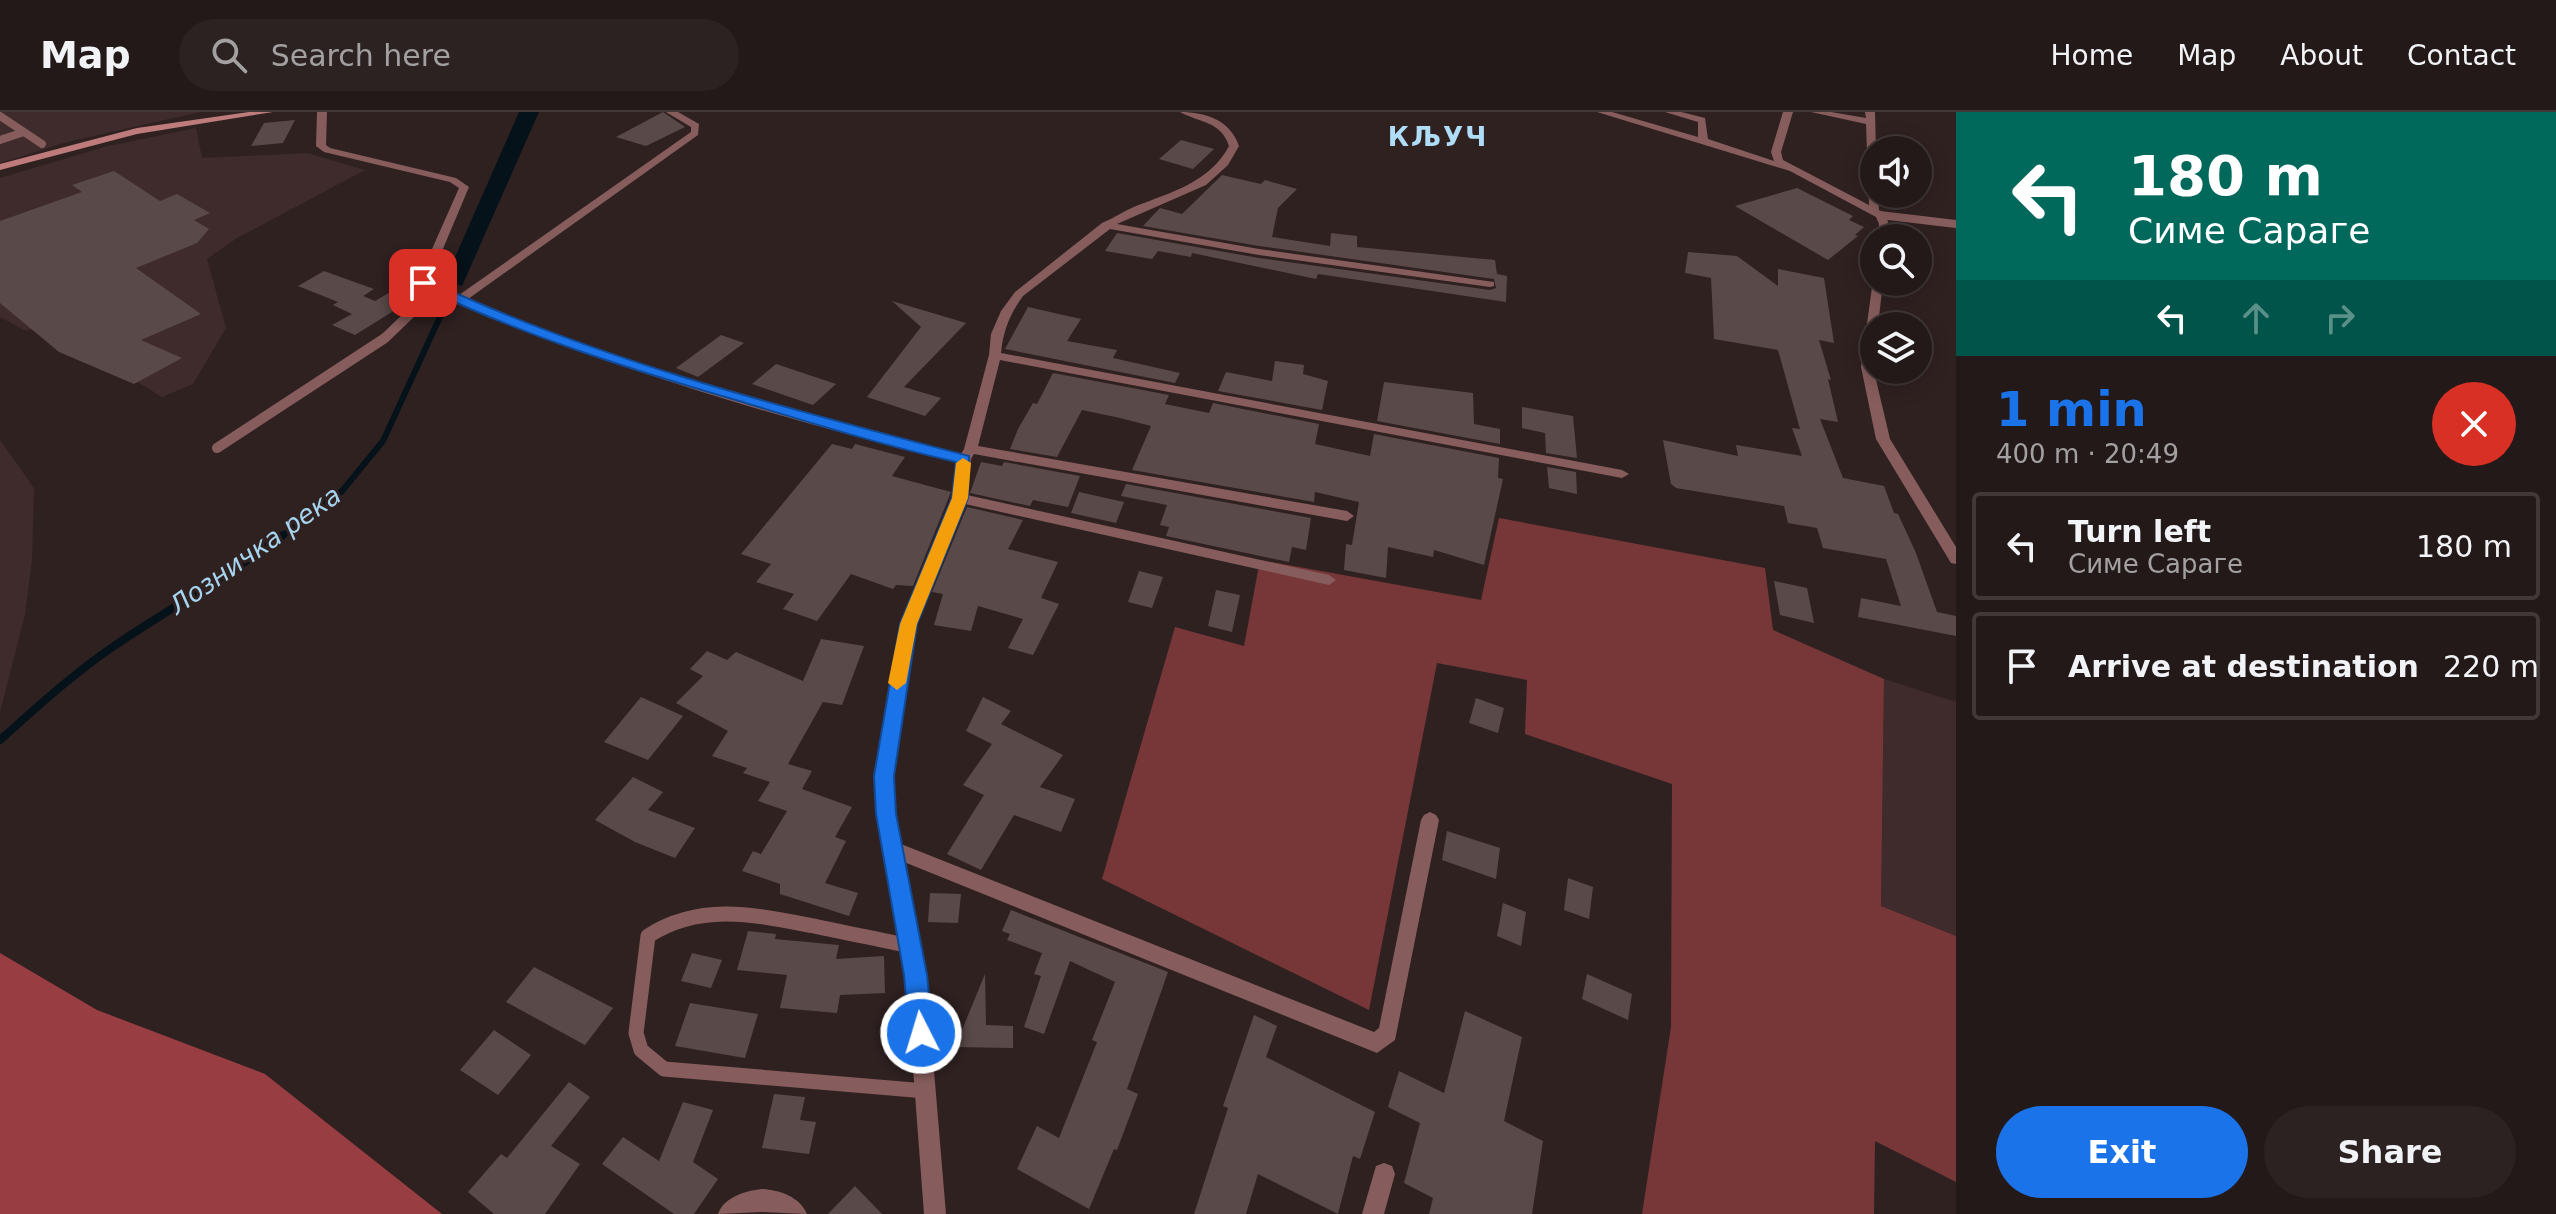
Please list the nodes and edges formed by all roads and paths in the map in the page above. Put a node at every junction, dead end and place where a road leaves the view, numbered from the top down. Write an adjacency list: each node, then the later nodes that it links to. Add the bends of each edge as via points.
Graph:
1 (268, 112): 15 (street, via 137,131)
2 (322, 112): 22 (street, via 321,146 327,150 464,187 423,283)
3 (671, 112): 24 (street, via 696,126 695,133)
4 (1185, 112): 20 (street, via 1227,128 1234,146 1230,156 1202,183)
5 (1602, 112): 13 (street)
6 (1670, 112): 13 (street, via 1702,120)
7 (1788, 112): 16 (street, via 1776,152)
8 (1816, 112): 10 (street)
9 (0, 116): 11 (lane)
10 (1870, 117): 17 (street)
11 (24, 132): 12 (lane); 14 (lane)
12 (0, 140)
13 (1703, 140): 16 (street)
14 (42, 144)
15 (0, 167)
16 (1788, 169): 17 (street)
17 (1877, 212): 18 (street); 19 (lane)
18 (1884, 224)
19 (1956, 224)
20 (1106, 225): 21 (street); 25 (street, via 1019,294 1001,321)
21 (1490, 284)
22 (428, 285): 24 (street); 26 (lane, via 411,313 385,338)
23 (1875, 296): 31 (street, via 1867,367 1883,439)
24 (459, 300): 27 (street, via 632,365 901,445)
25 (995, 355): 27 (street); 28 (street)
26 (217, 448)
27 (967, 454): 29 (street); 30 (street)
28 (1622, 474)
29 (960, 498): 32 (street); 34 (street, via 908,624 899,668 884,776)
30 (1347, 516)
31 (1956, 559)
32 (1329, 580)
33 (1430, 820): 34 (street, via 1388,1033 1377,1043)
34 (893, 849): 35 (street)
35 (910, 946): 36 (street); 36 (lane, via 748,913 677,919 648,936 636,1033 641,1050 664,1069)
36 (926, 1091): 40 (street)
37 (1384, 1174): 41 (street)
38 (729, 1214): 39 (street, via 759,1199 787,1205)
39 (796, 1214)
40 (935, 1214)
41 (1373, 1214)

